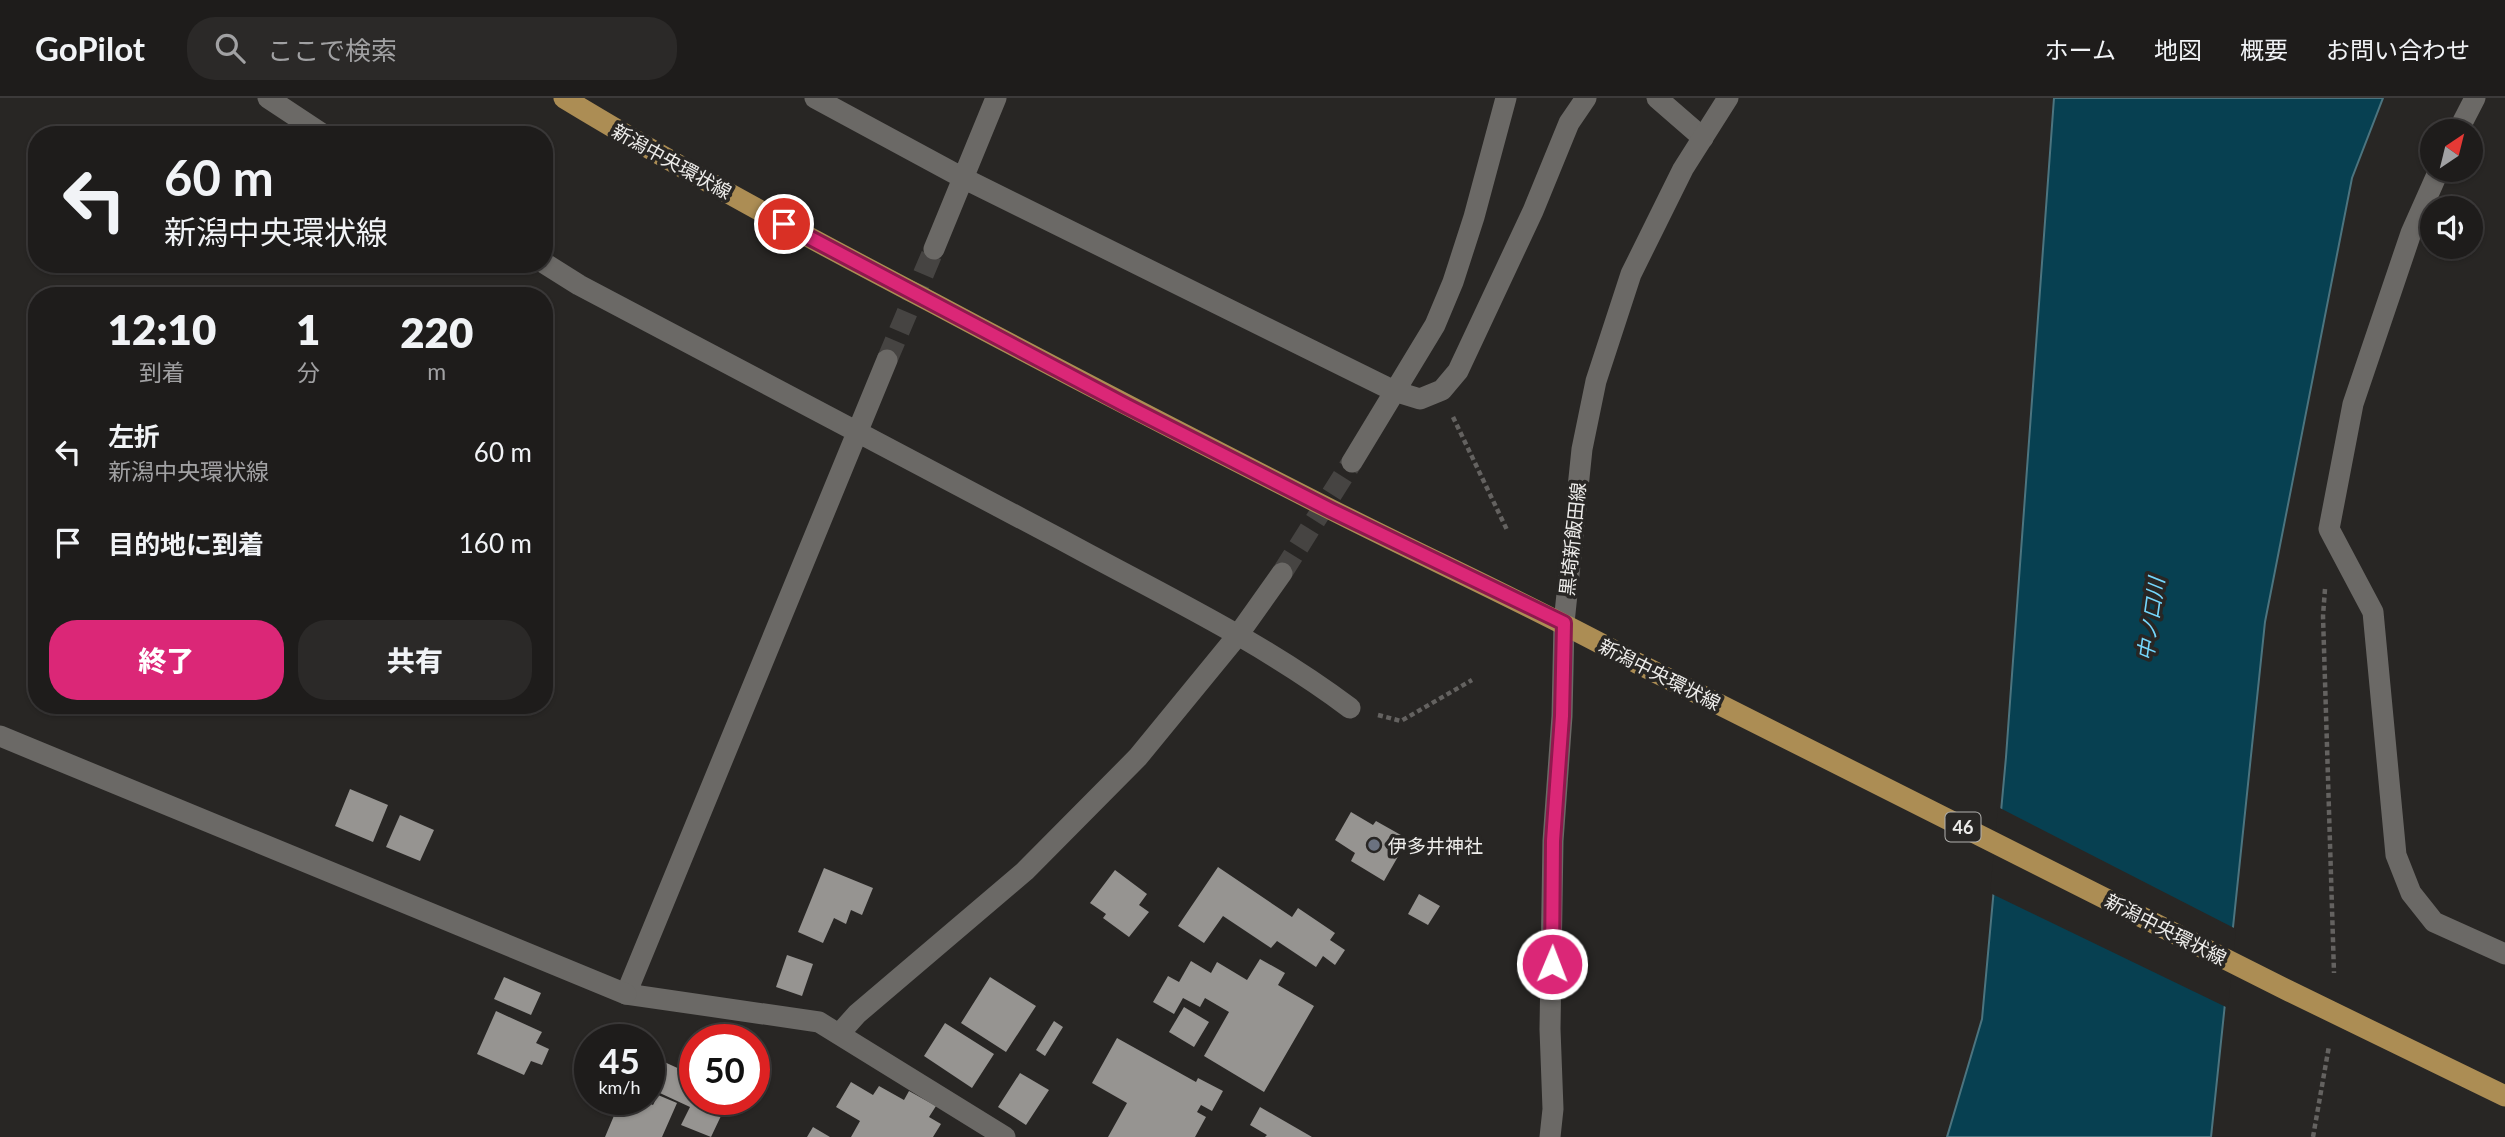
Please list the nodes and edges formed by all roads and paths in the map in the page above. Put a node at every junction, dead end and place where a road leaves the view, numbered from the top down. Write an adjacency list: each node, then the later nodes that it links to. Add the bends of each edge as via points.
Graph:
1 (268, 98): 11 (street)
2 (564, 98): 25 (main road, 新潟中央環状線 / 46, via 817,242 1115,399)
3 (815, 98): 13 (street)
4 (996, 98): 13 (street)
5 (1506, 98): 18 (street, via 1453,282 1435,326)
6 (1586, 98): 18 (street, via 1569,123 1458,371 1441,390 1420,399)
7 (1657, 98): 12 (street)
8 (1728, 98): 12 (street, 黒埼新飯田線)
9 (2474, 98): 10 (street)
10 (2464, 119)
11 (310, 126)
12 (1703, 138): 25 (street, 黒埼新飯田線, via 1631,274 1596,381 1582,449)
13 (962, 178): 15 (street); 18 (street)
14 (2433, 182): 31 (street, via 2353,404 2329,529 2373,612 2396,855 2411,893 2434,922)
15 (934, 250)
16 (553, 269): 20 (street)
17 (887, 360): 20 (street)
18 (1394, 391): 21 (street)
19 (1455, 421): 22 (path)
20 (859, 430): 26 (street); 33 (street)
21 (1352, 462)
22 (1508, 532)
23 (1282, 573): 26 (street)
24 (2326, 579): 32 (path, via 2323,616)
25 (1564, 623): 36 (main road, 新潟中央環状線 / 46); 38 (street, 黒埼新飯田線, via 1553,841)
26 (1238, 635): 28 (street); 34 (street, via 1138,757 1025,872 857,1014)
27 (1472, 680): 29 (path)
28 (1350, 708)
29 (1401, 721)
30 (0, 736): 33 (street)
31 (2505, 954)
32 (2334, 973)
33 (626, 994): 34 (street, via 820,1021)
34 (841, 1033): 37 (street)
35 (2329, 1046): 39 (path)
36 (2505, 1096)
37 (1005, 1137)
38 (1550, 1137)
39 (2313, 1137)

